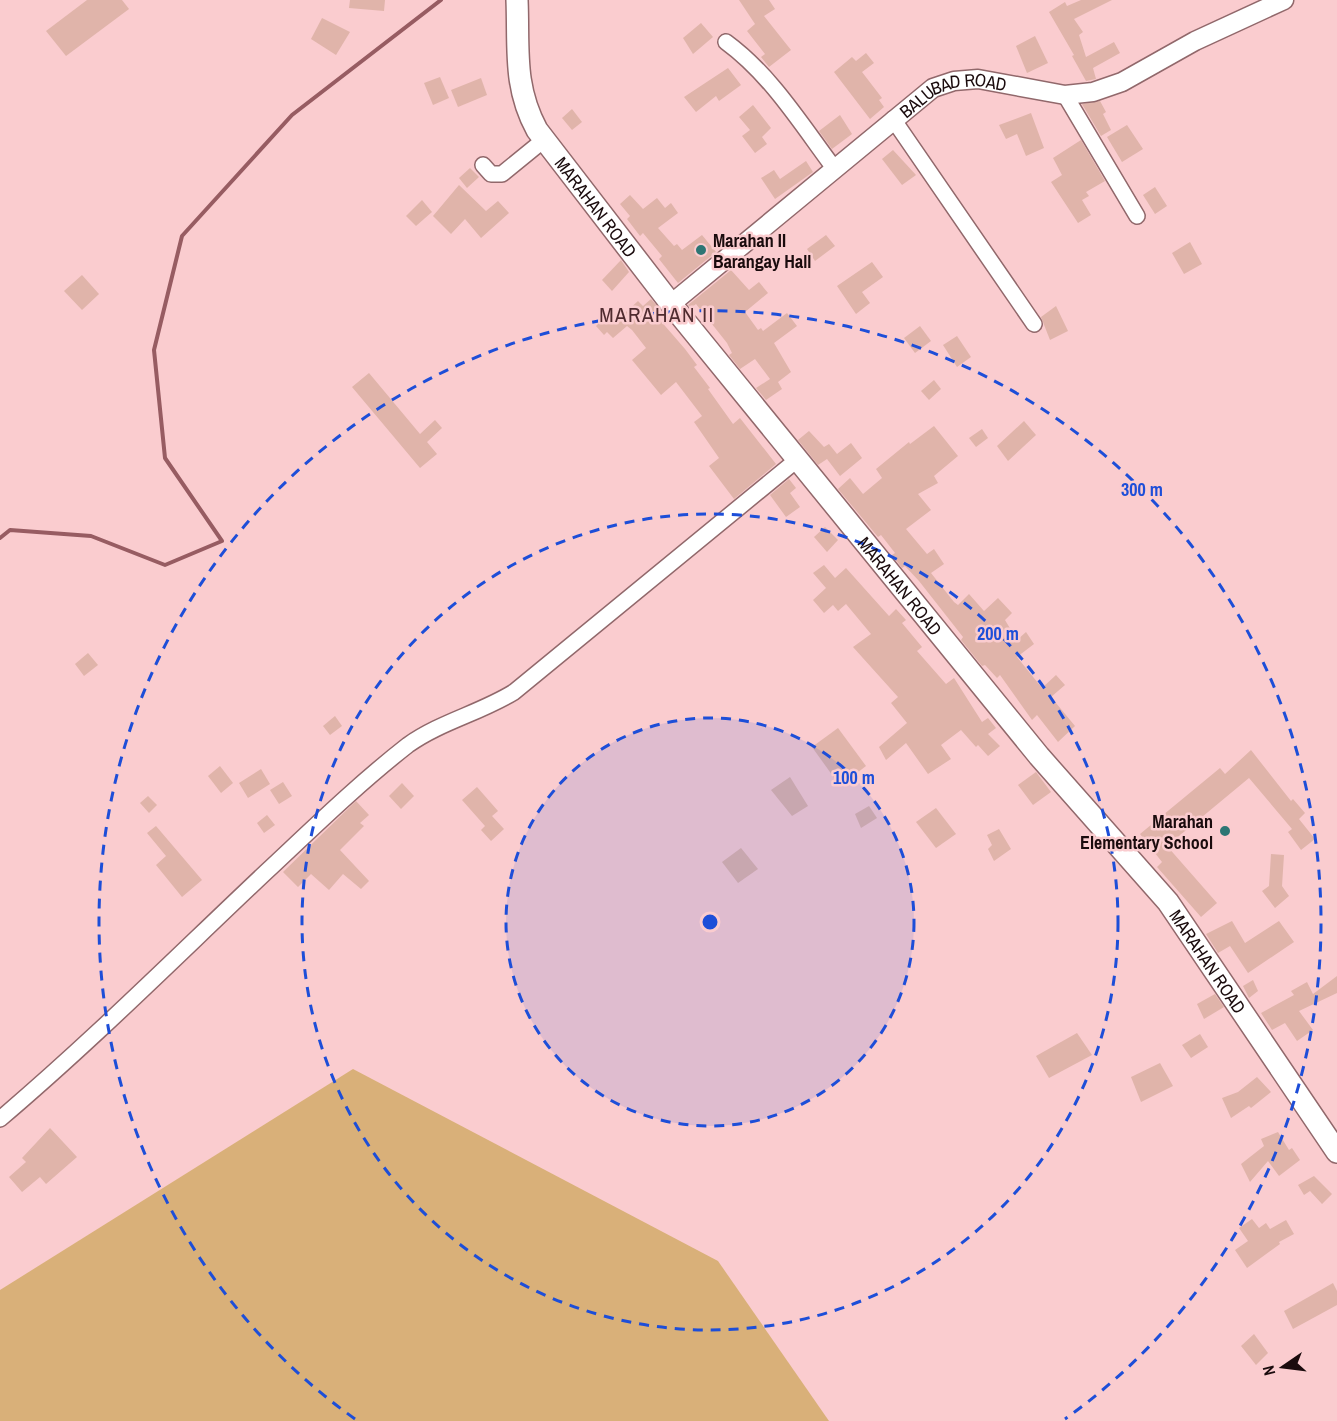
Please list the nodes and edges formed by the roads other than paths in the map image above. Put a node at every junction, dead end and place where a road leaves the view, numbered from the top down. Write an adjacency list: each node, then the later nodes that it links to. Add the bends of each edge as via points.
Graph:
1 (517, 0): 6 (main road, MARAHAN ROAD, via 520,90 526,109)
2 (1284, 0): 4 (street, BALUBAD ROAD, via 1195,41 1122,82 1093,92)
3 (726, 42): 8 (street, via 765,76)
4 (1065, 95): 5 (street, BALUBAD ROAD, via 978,79 954,81 927,92); 9 (street)
5 (893, 119): 8 (street, BALUBAD ROAD); 11 (street)
6 (545, 139): 7 (street, via 502,174 491,174); 10 (main road, MARAHAN ROAD)
7 (483, 165)
8 (834, 168): 10 (street, BALUBAD ROAD)
9 (1137, 216)
10 (671, 304): 12 (main road, MARAHAN ROAD)
11 (1034, 324)
12 (798, 459): 13 (street, via 514,693 440,727 402,751 307,833); 14 (main road, MARAHAN ROAD, via 1041,759 1168,902)
13 (0, 1119)
14 (1337, 1152)

